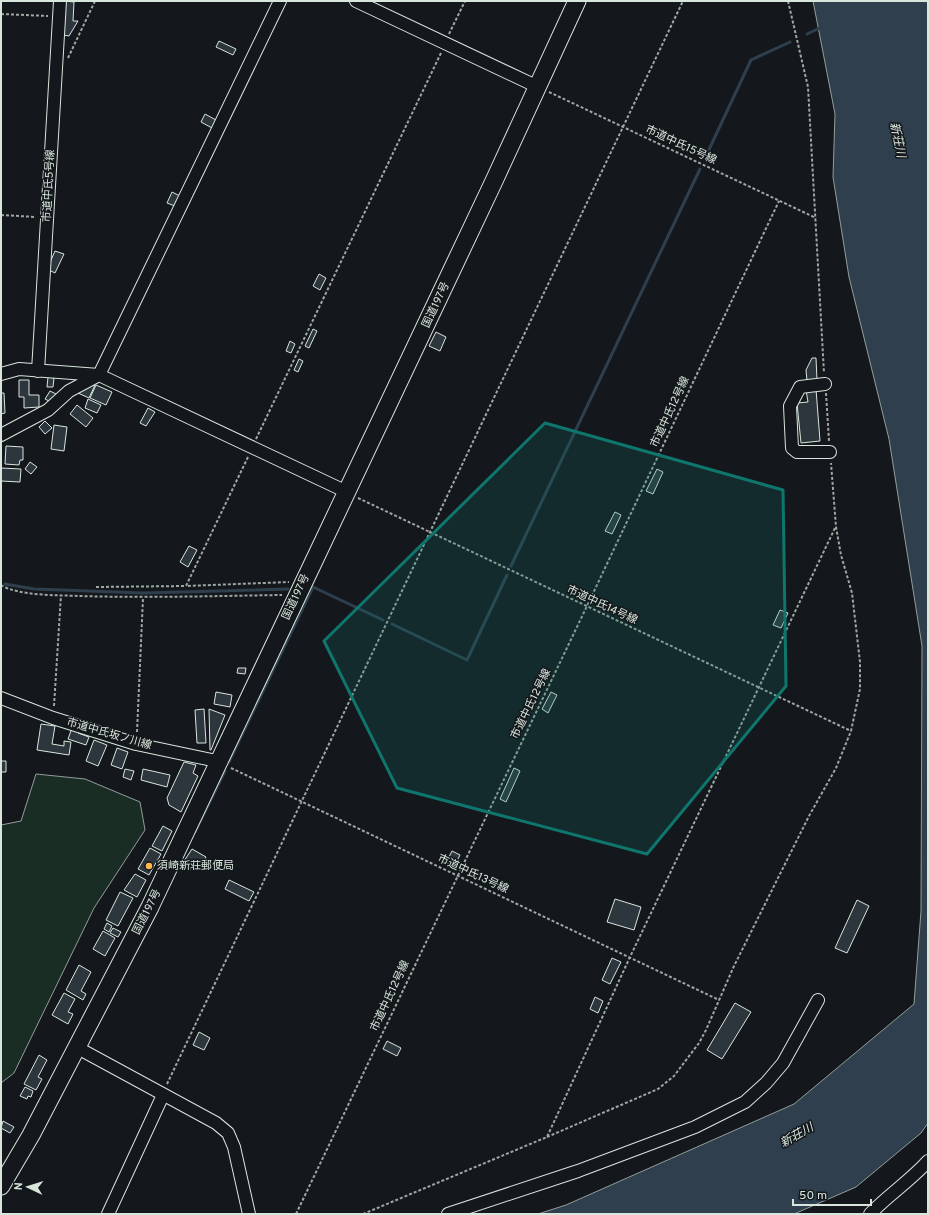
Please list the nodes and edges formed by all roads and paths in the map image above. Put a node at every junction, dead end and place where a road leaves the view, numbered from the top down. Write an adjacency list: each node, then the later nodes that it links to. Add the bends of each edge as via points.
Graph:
1 (60, 1): 10 (street, 市道中氏5号線)
2 (95, 1): 12 (path)
3 (280, 1): 21 (street)
4 (356, 1): 11 (street)
5 (465, 1): 11 (path)
6 (576, 1): 13 (highway, 国道197号)
7 (683, 1): 14 (path)
8 (788, 1): 18 (path, via 808,88)
9 (1, 14): 10 (path)
10 (59, 17): 17 (street, 市道中氏5号線)
11 (445, 43): 13 (street); 24 (path)
12 (65, 65)
13 (538, 87): 14 (path, 市道中氏15号線); 26 (highway, 国道197号)
14 (622, 127): 15 (path, 市道中氏15号線); 28 (path)
15 (779, 201): 18 (path, 市道中氏15号線); 35 (path, 市道中氏12号線)
16 (1, 216): 17 (path)
17 (48, 217): 19 (street, 市道中氏5号線)
18 (816, 218): 22 (path)
19 (38, 371): 20 (street, via 19,369); 21 (street)
20 (1, 374)
21 (99, 375): 23 (street, via 68,391 48,410); 24 (street)
22 (825, 384): 25 (path); 25 (street, via 800,387 790,406 792,448 797,452)
23 (1, 435)
24 (252, 448): 26 (street); 30 (path)
25 (830, 452): 27 (path)
26 (347, 492): 28 (path, 市道中氏14号線); 32 (highway, 国道197号)
27 (836, 527): 36 (path); 39 (path, via 852,593 860,662 860,689)
28 (430, 533): 35 (path, 市道中氏14号線); 42 (path)
29 (1, 585): 33 (path, via 22,592)
30 (186, 586): 31 (path); 32 (path)
31 (96, 588)
32 (301, 588): 34 (path); 41 (highway, 国道197号)
33 (60, 595): 34 (path); 38 (path)
34 (144, 598): 40 (path)
35 (587, 606): 36 (path, 市道中氏14号線); 43 (path, 市道中氏12号線)
36 (758, 688): 39 (path, 市道中氏14号線); 44 (path)
37 (1, 698): 38 (street, 市道中氏坂ノ川線)
38 (53, 718): 40 (street, 市道中氏坂ノ川線)
39 (852, 731): 45 (path, via 836,768 793,848)
40 (136, 744): 41 (street, 市道中氏坂ノ川線)
41 (219, 763): 42 (path, 市道中氏13号線); 47 (highway, 国道197号, via 150,907)
42 (302, 802): 43 (path, 市道中氏13号線); 48 (path)
43 (457, 875): 44 (path, 市道中氏13号線); 54 (path, 市道中氏12号線)
44 (630, 957): 45 (path, 市道中氏13号線); 49 (path)
45 (719, 1000): 49 (path, via 699,1043 666,1084)
46 (818, 1000): 56 (street, via 783,1062 766,1083 745,1102 681,1133 578,1172)
47 (76, 1047): 48 (street); 51 (highway, 国道197号, via 31,1135)
48 (162, 1095): 52 (street); 53 (street, via 216,1123 228,1133 234,1147)
49 (547, 1137): 55 (path)
50 (928, 1161): 57 (street)
51 (1, 1186)
52 (108, 1214)
53 (249, 1214)
54 (296, 1214)
55 (363, 1214)
56 (448, 1214)
57 (870, 1214)

